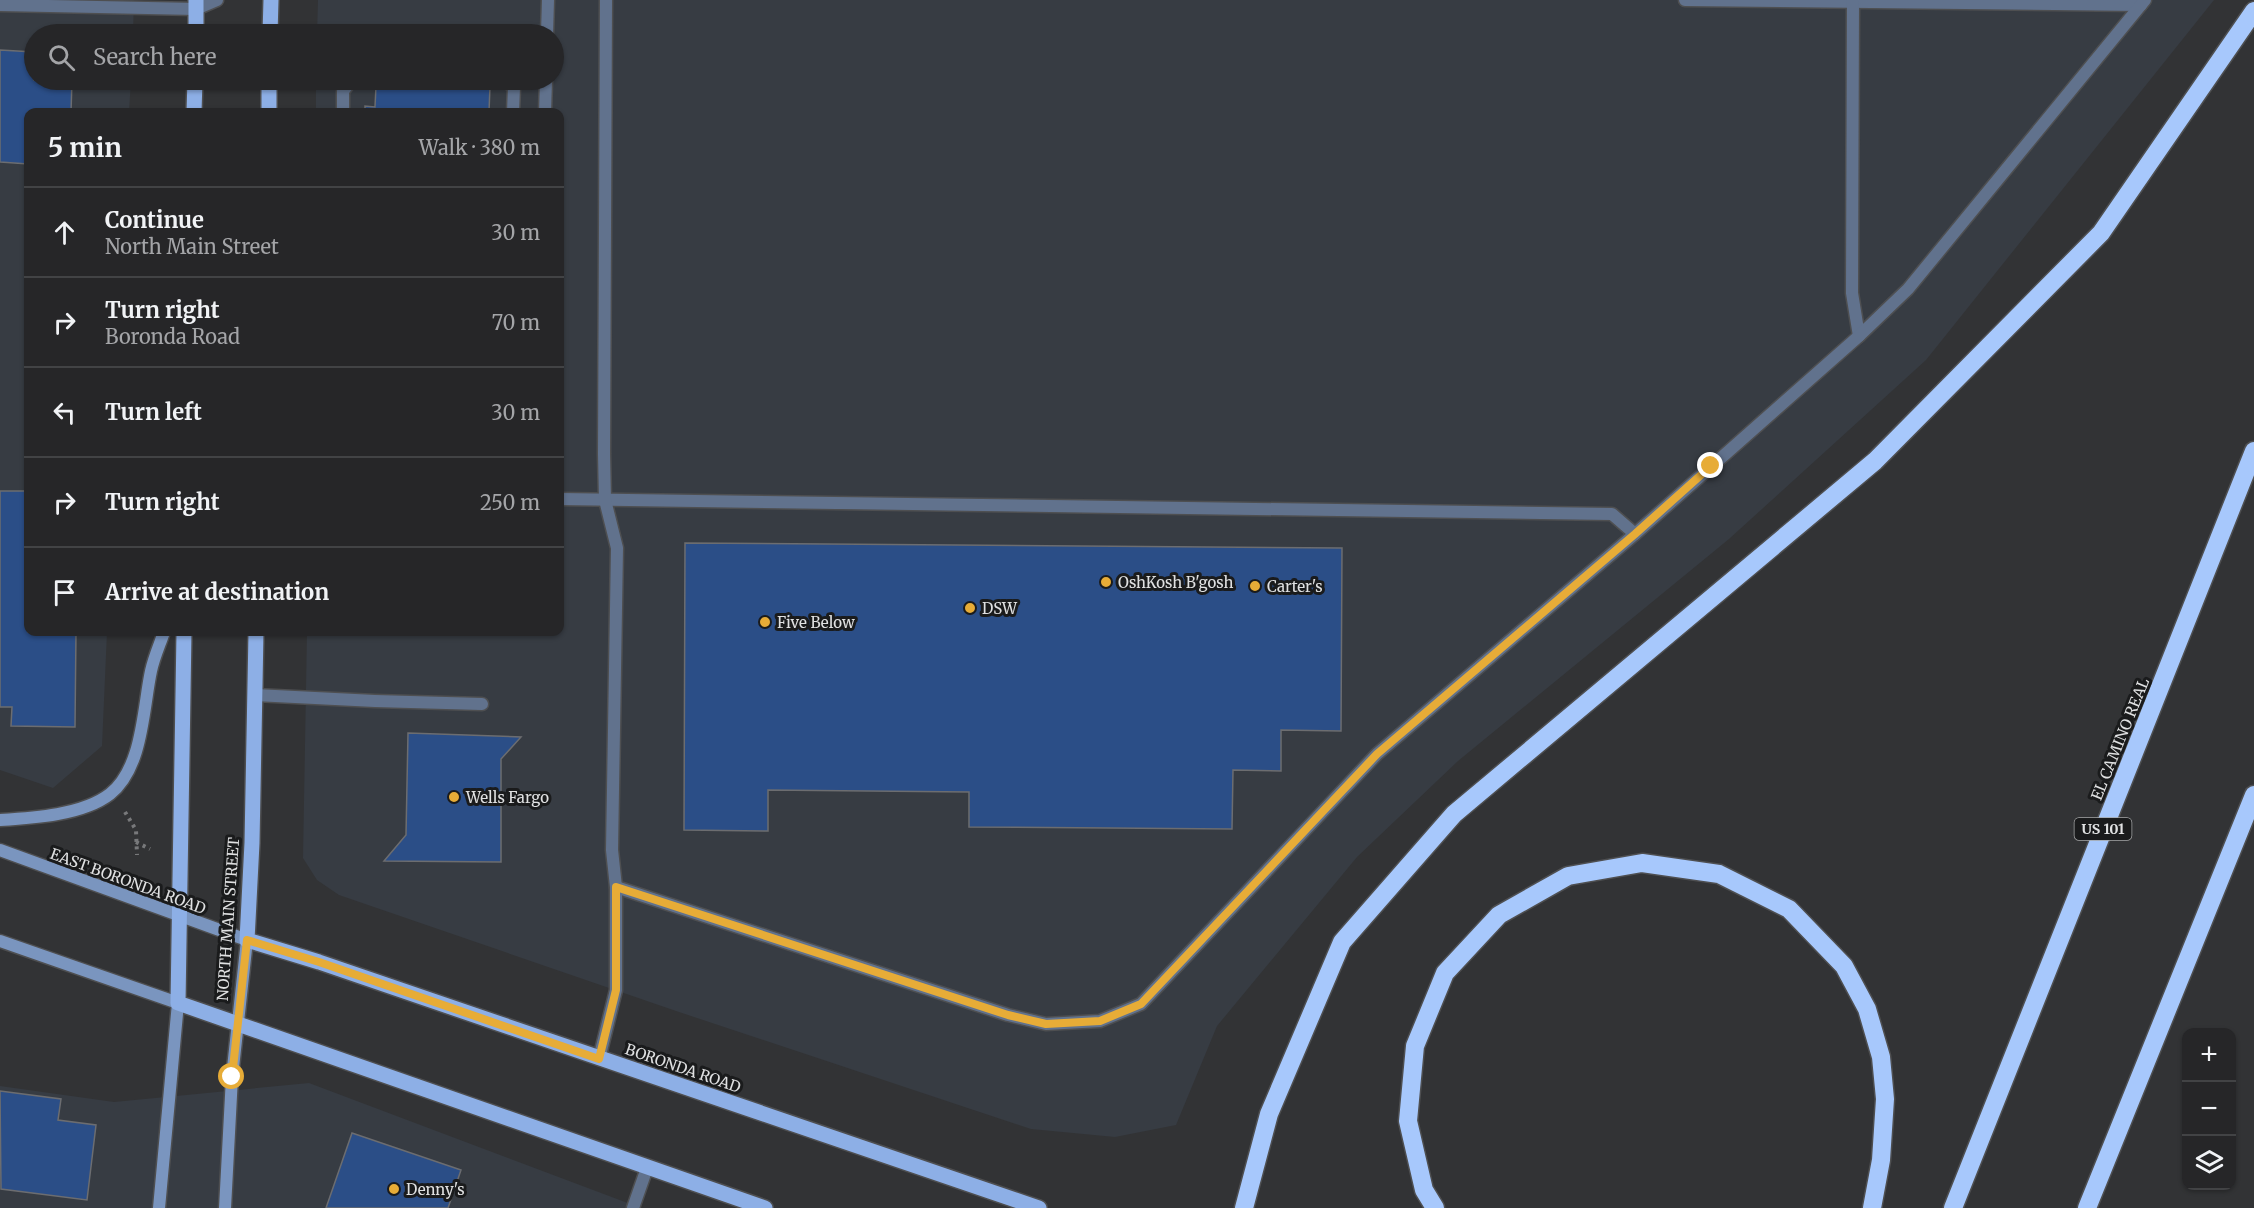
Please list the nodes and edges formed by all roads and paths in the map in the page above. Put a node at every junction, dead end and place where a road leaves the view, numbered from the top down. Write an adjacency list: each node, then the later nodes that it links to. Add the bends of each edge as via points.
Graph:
1 (217, 0): 8 (lane)
2 (271, 0): 12 (main road)
3 (548, 0): 13 (lane)
4 (606, 0): 27 (lane)
5 (1685, 0): 6 (lane)
6 (1853, 1): 7 (lane); 24 (lane, via 1852,293)
7 (2143, 2): 24 (lane, via 1908,289)
8 (196, 4): 9 (lane); 11 (main road)
9 (0, 5)
10 (2254, 11): 54 (highway, via 2101,233 1875,461 1454,813 1342,942 1269,1114)
11 (196, 24)
12 (270, 24)
13 (547, 24)
14 (195, 90): 19 (main road)
15 (269, 90): 20 (main road)
16 (344, 90): 21 (lane)
17 (514, 90): 22 (lane)
18 (546, 90): 23 (lane)
19 (194, 108)
20 (269, 108)
21 (343, 108)
22 (513, 108)
23 (545, 108)
24 (1859, 336): 28 (lane)
25 (2254, 451): 57 (highway, EL CAMINO REAL / US 101)
26 (564, 499): 27 (lane)
27 (605, 500): 28 (lane, via 1612,514); 41 (lane, via 617,548 612,850)
28 (1635, 534): 41 (lane, via 1377,754 1141,1004 1100,1021 1046,1024 1008,1015)
29 (163, 636): 36 (main road, via 127,775 111,793 84,808)
30 (184, 636): 42 (main road)
31 (256, 636): 32 (main road, NORTH MAIN STREET)
32 (255, 695): 33 (lane); 43 (main road, NORTH MAIN STREET)
33 (482, 704)
34 (2254, 795): 58 (highway)
35 (123, 809): 37 (path, via 136,830)
36 (0, 820)
37 (136, 842): 38 (path); 40 (path)
38 (150, 849)
39 (0, 850): 42 (main road, EAST BORONDA ROAD)
40 (137, 855)
41 (616, 887): 47 (lane, via 616,990)
42 (179, 916): 43 (main road, EAST BORONDA ROAD); 45 (main road)
43 (247, 940): 46 (main road, NORTH MAIN STREET); 47 (main road, BORONDA ROAD)
44 (0, 941): 45 (main road)
45 (178, 1003): 46 (main road); 49 (main road)
46 (238, 1024): 48 (main road); 50 (main road, NORTH MAIN STREET)
47 (599, 1059): 53 (main road, BORONDA ROAD)
48 (647, 1167): 51 (lane); 52 (main road)
49 (159, 1208)
50 (225, 1208)
51 (633, 1208)
52 (765, 1208)
53 (1039, 1208)
54 (1244, 1208)
55 (1435, 1208): 56 (highway, via 1424,1190 1408,1121 1415,1046 1445,973 1499,915 1568,876 1642,863 1719,874 1789,909 1844,966 1867,1010 1881,1057 1881,1160)
56 (1872, 1208)
57 (1953, 1208)
58 (2087, 1208)

